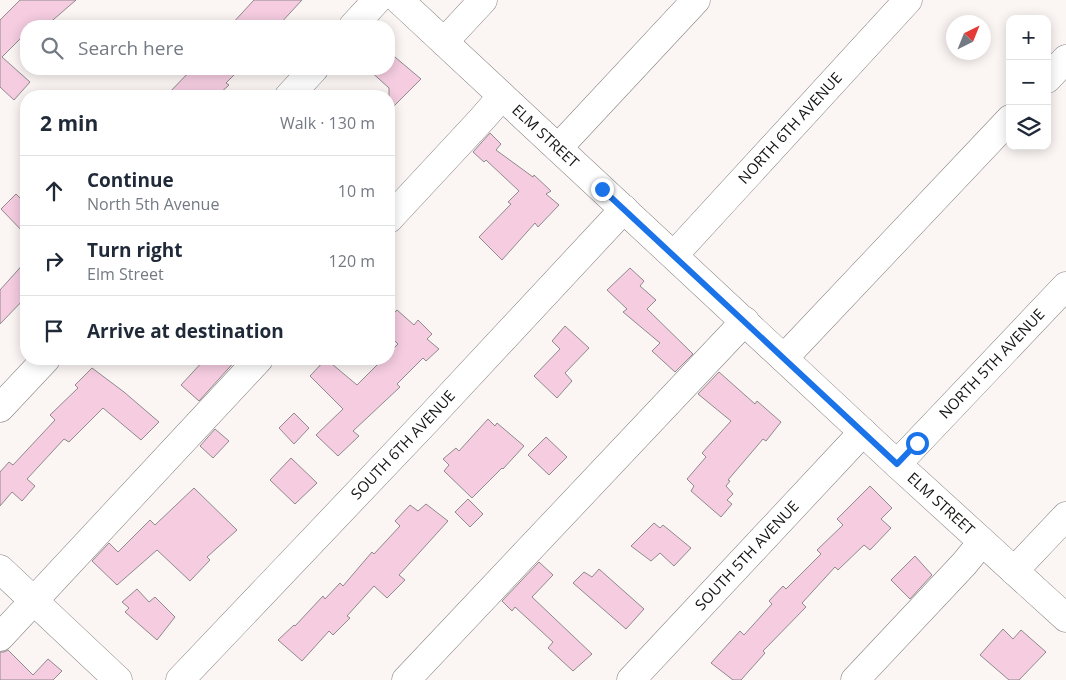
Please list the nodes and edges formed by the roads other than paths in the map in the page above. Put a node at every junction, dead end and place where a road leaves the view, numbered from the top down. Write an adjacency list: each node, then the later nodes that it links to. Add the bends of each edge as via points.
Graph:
1 (377, 0): 6 (street)
2 (399, 0): 7 (street, ELM STREET)
3 (483, 0): 7 (street)
4 (696, 0): 14 (street)
5 (908, 0): 17 (street, NORTH 6TH AVENUE)
6 (359, 20)
7 (444, 42): 12 (street, ELM STREET)
8 (1066, 60): 10 (street)
9 (308, 75): 11 (street)
10 (1051, 75)
11 (295, 90)
12 (502, 96): 14 (street, ELM STREET); 16 (street)
13 (1006, 123): 20 (street)
14 (558, 148): 15 (street, ELM STREET)
15 (624, 209): 17 (street, ELM STREET); 34 (street, SOUTH 6TH AVENUE)
16 (395, 213)
17 (674, 255): 19 (street, ELM STREET)
18 (1066, 286): 25 (street, NORTH 5TH AVENUE)
19 (745, 321): 20 (street, ELM STREET); 35 (street)
20 (784, 358): 24 (street, ELM STREET)
21 (40, 365): 23 (street)
22 (253, 365): 30 (street)
23 (0, 408)
24 (863, 432): 25 (street, ELM STREET); 36 (street, SOUTH 5TH AVENUE)
25 (897, 464): 27 (street, ELM STREET)
26 (1066, 516): 29 (street)
27 (982, 542): 29 (street, ELM STREET); 37 (street)
28 (0, 569): 30 (street)
29 (1014, 572): 31 (street, ELM STREET)
30 (34, 600): 32 (street); 33 (street)
31 (1066, 618)
32 (0, 637)
33 (118, 680)
34 (180, 680)
35 (406, 680)
36 (631, 680)
37 (855, 680)

